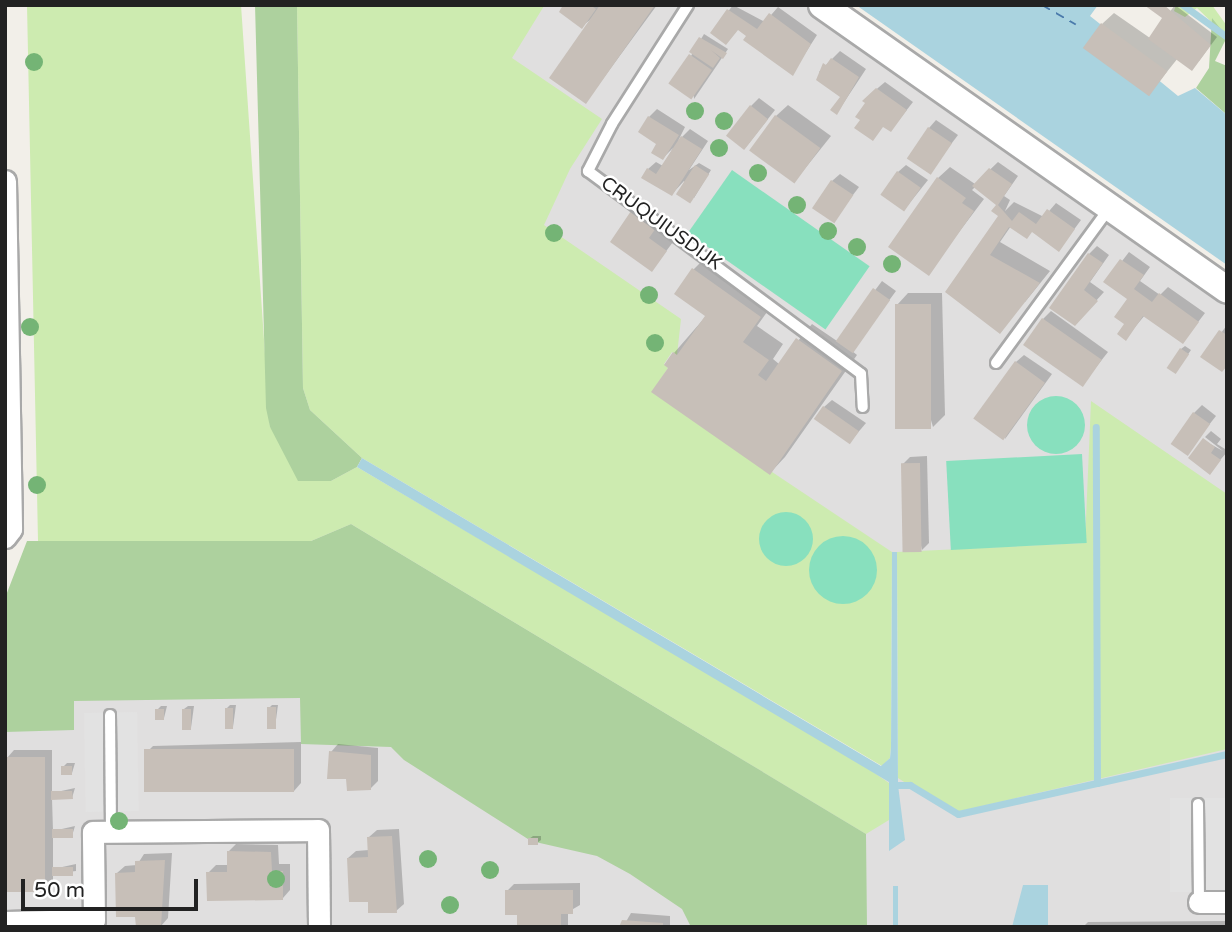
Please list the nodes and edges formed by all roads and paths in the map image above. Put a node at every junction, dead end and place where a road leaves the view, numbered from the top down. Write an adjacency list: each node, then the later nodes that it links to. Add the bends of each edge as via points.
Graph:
1 (688, 5): 7 (lane, CRUQUIUSDIJK, via 612,124 588,171 862,374)
2 (822, 5): 4 (street)
3 (5, 181): 8 (street, via 11,528)
4 (1110, 207): 5 (street); 6 (lane)
5 (1227, 290)
6 (996, 363)
7 (863, 407)
8 (5, 537)
9 (110, 716): 11 (lane)
10 (1198, 804): 12 (lane)
11 (111, 832): 14 (street, via 93,832 94,920); 15 (street, via 318,830)
12 (1199, 902): 13 (street)
13 (1227, 902)
14 (5, 922)
15 (319, 927)

